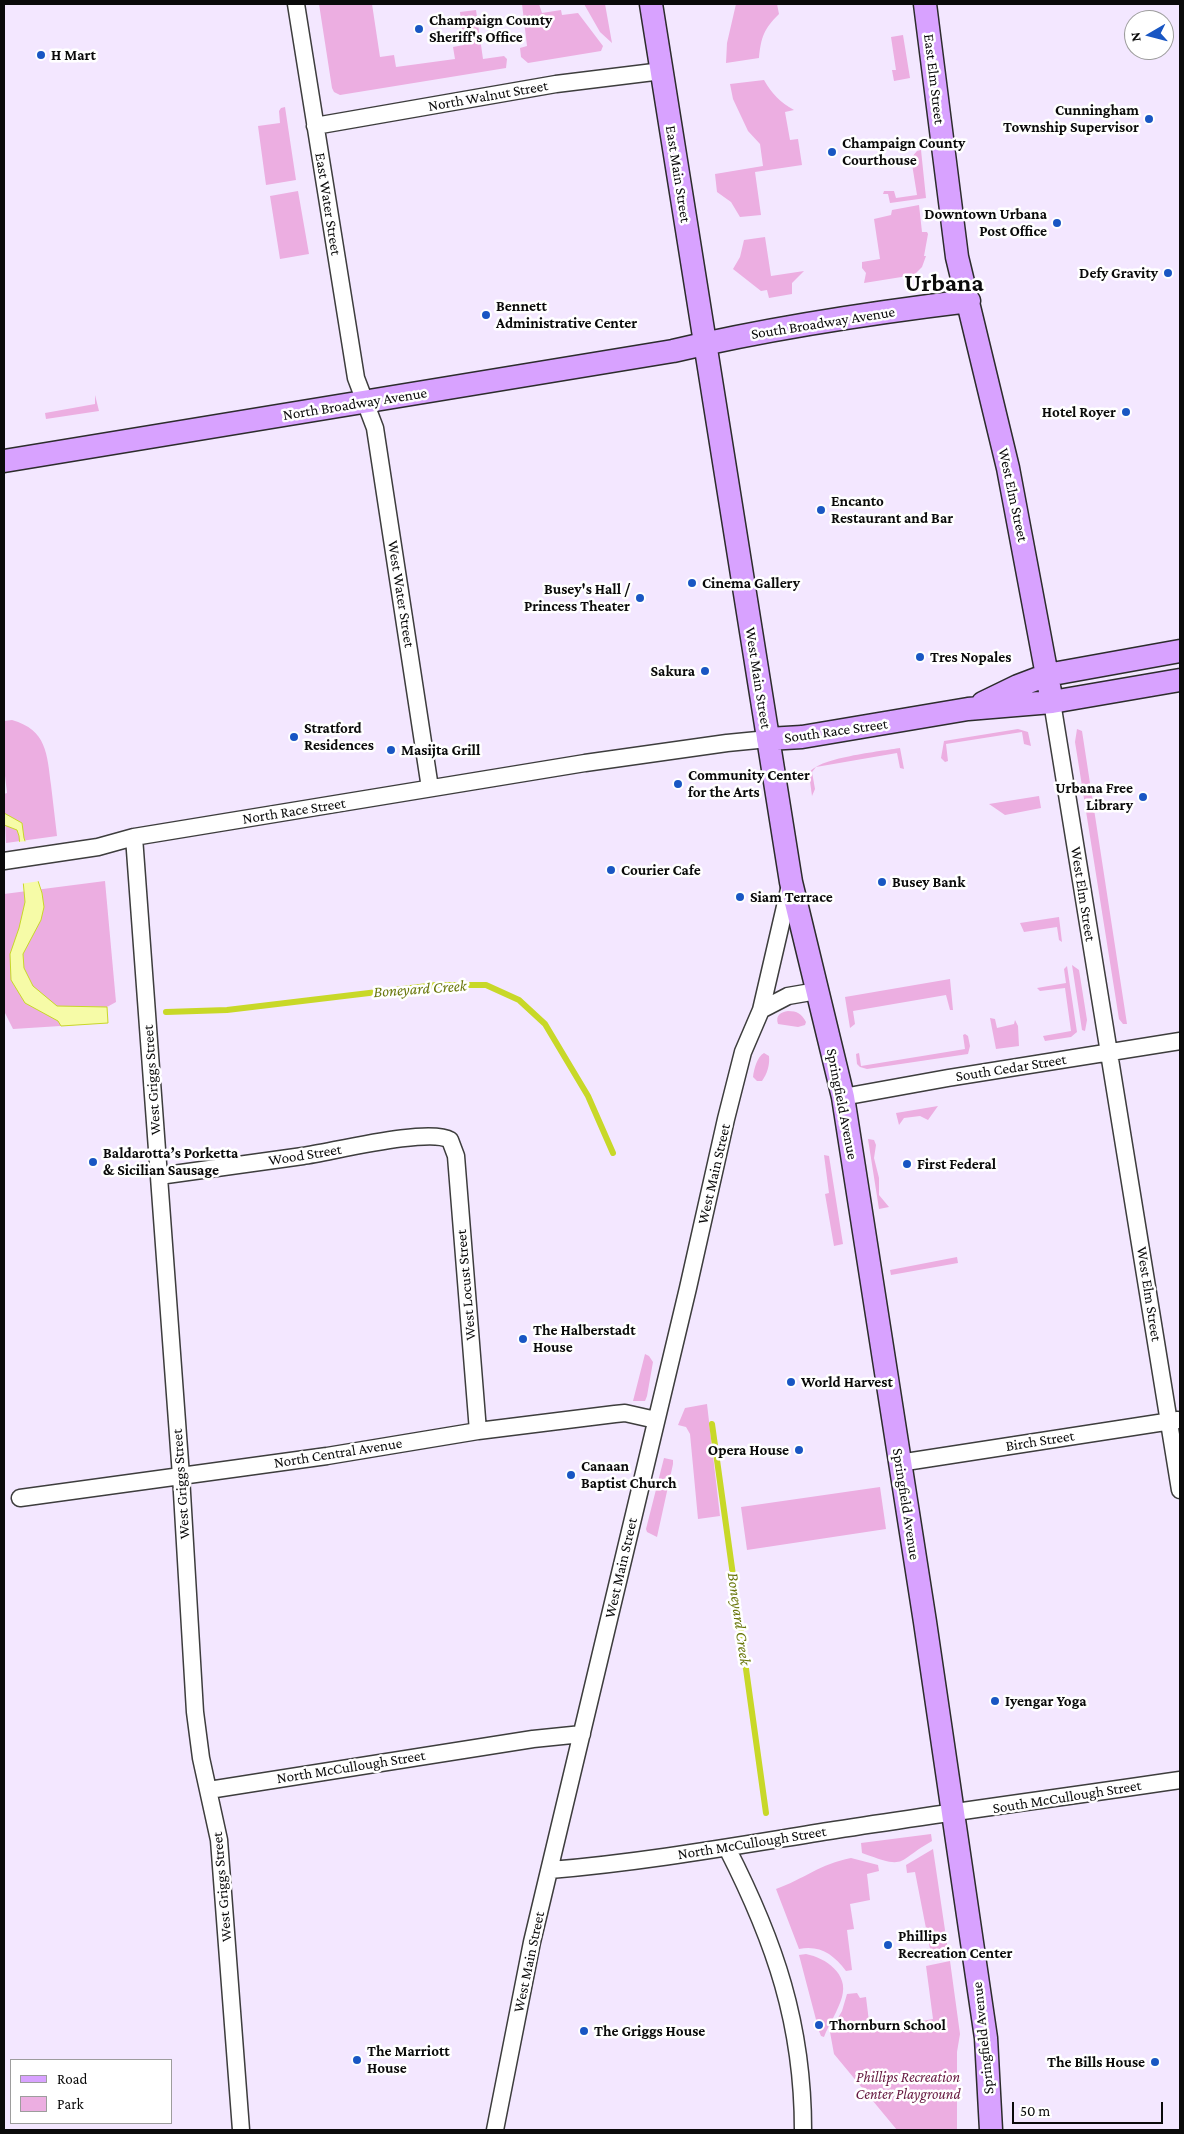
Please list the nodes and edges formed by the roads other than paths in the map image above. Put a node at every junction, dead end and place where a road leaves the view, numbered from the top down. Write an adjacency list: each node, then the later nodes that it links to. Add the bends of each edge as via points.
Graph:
1 (296, 4): 5 (street, East Water Street)
2 (651, 4): 4 (street, East Main Street)
3 (924, 4): 6 (street, East Elm Street, via 957,257)
4 (662, 71): 5 (street, North Walnut Street, via 556,84); 7 (street, East Main Street)
5 (315, 126): 8 (street, East Water Street, via 356,378)
6 (969, 301): 7 (street, South Broadway Avenue); 11 (street, West Elm Street, via 1008,468)
7 (706, 343): 8 (street, North Broadway Avenue); 15 (street, West Main Street)
8 (366, 402): 9 (street, North Broadway Avenue); 17 (street, West Water Street, via 375,428)
9 (4, 462)
10 (1180, 650): 11 (street, South Race Street)
11 (1047, 675): 13 (street, West Elm Street); 14 (street, South Race Street)
12 (1180, 680): 13 (street, South Race Street)
13 (1052, 702): 14 (street, South Race Street); 24 (street, West Elm Street)
14 (968, 710): 15 (street, South Race Street, via 802,738)
15 (768, 740): 16 (street, South Race Street, via 727,742); 20 (street, West Main Street)
16 (585, 763): 17 (street, North Race Street)
17 (430, 788): 18 (street, North Race Street)
18 (134, 837): 19 (street, North Race Street); 27 (street, West Griggs Street)
19 (4, 861)
20 (791, 882): 21 (street, Springfield Avenue); 22 (street, West Main Street)
21 (818, 991): 22 (street, via 788,996); 25 (street, Springfield Avenue)
22 (760, 1010): 28 (street, West Main Street, via 743,1052)
23 (1180, 1041): 24 (street, South Cedar Street)
24 (1109, 1052): 25 (street, South Cedar Street); 29 (street, West Elm Street)
25 (843, 1097): 31 (street, Springfield Avenue)
26 (450, 1140): 27 (street, Wood Street, via 437,1136 402,1139); 30 (street, West Locust Street, via 456,1156)
27 (159, 1176): 32 (street, West Griggs Street)
28 (656, 1420): 30 (street, North Central Avenue, via 625,1412); 35 (street, West Main Street)
29 (1175, 1420): 31 (street, Birch Street); 33 (street, West Elm Street)
30 (478, 1432): 32 (street, North Central Avenue)
31 (899, 1463): 38 (street, Springfield Avenue)
32 (181, 1476): 34 (street, North Central Avenue); 37 (street, West Griggs Street, via 195,1712)
33 (1180, 1490)
34 (20, 1498)
35 (582, 1734): 37 (street, North McCullough Street); 40 (street, West Main Street)
36 (1180, 1780): 38 (street, South McCullough Street)
37 (209, 1790): 41 (street, West Griggs Street, via 219,1840)
38 (953, 1814): 39 (street, North McCullough Street); 44 (street, Springfield Avenue, via 986,2038)
39 (727, 1848): 40 (street, North McCullough Street); 43 (street, via 761,1918 789,2000 798,2048)
40 (550, 1870): 42 (street, West Main Street, via 532,1942)
41 (241, 2130)
42 (495, 2130)
43 (803, 2130)
44 (991, 2130)

